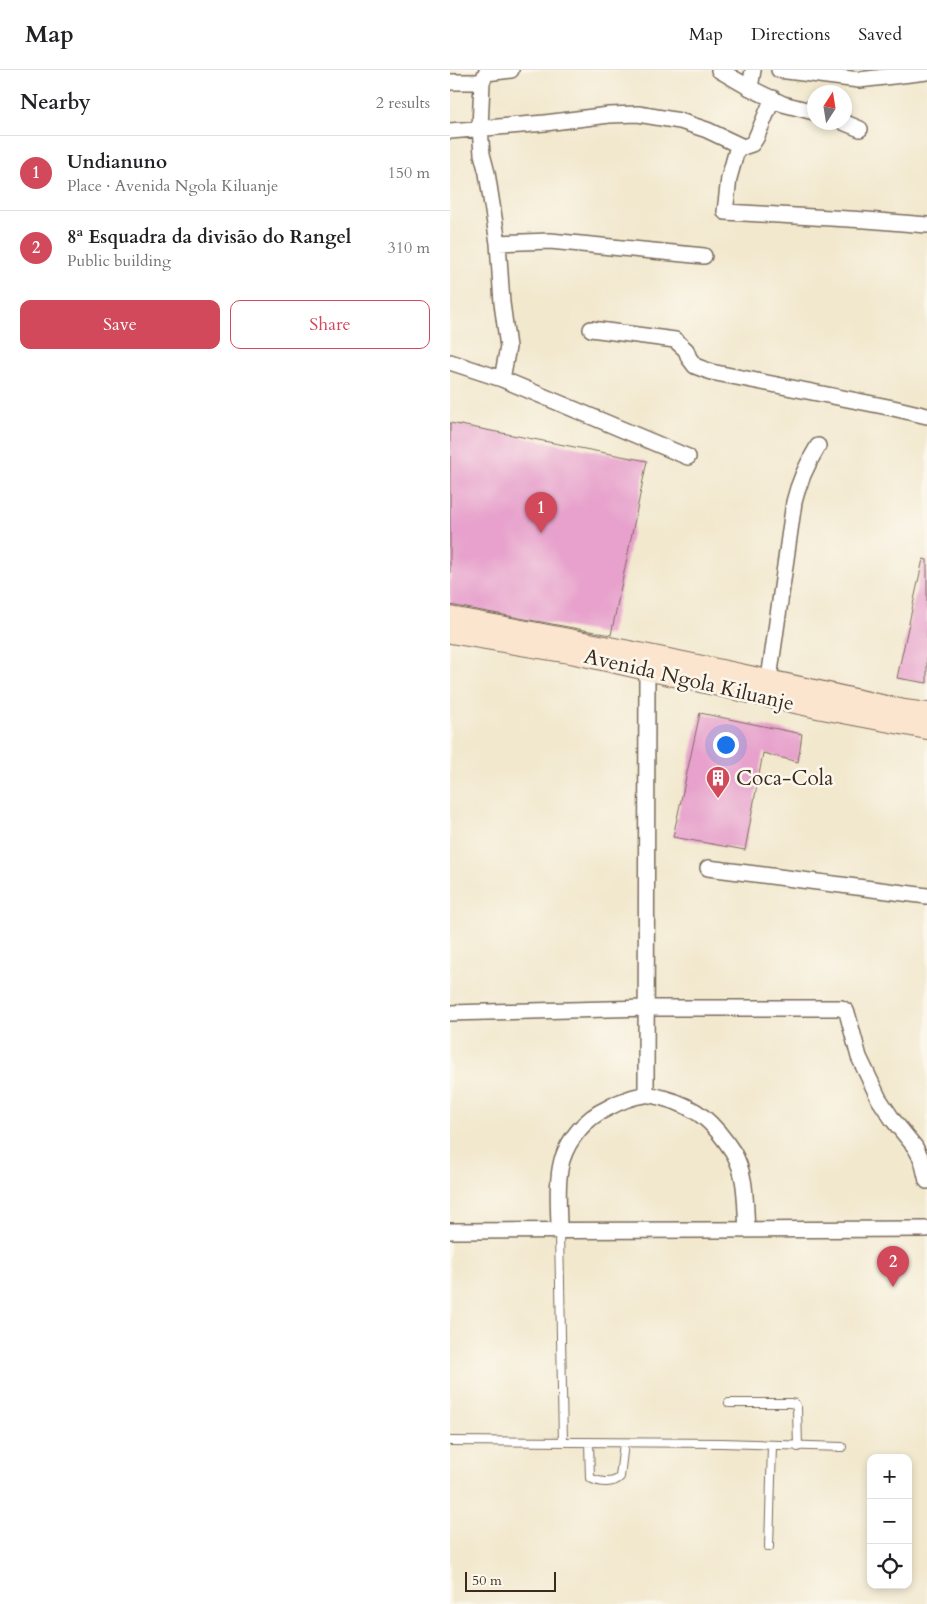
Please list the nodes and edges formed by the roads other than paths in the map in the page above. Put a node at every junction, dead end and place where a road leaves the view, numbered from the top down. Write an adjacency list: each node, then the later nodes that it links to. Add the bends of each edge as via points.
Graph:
1 (512, 70): 6 (street)
2 (719, 70): 8 (street)
3 (753, 70): 8 (street)
4 (779, 70): 5 (street, via 859,80)
5 (927, 72)
6 (485, 75): 7 (street); 12 (street)
7 (450, 82)
8 (750, 88): 9 (street)
9 (773, 98): 10 (street); 15 (street, via 752,144)
10 (807, 110)
11 (852, 126): 13 (street)
12 (480, 128): 14 (street); 15 (street, via 638,114 680,121); 17 (street)
13 (860, 129)
14 (450, 131)
15 (738, 146): 16 (street, via 729,178 725,212)
16 (927, 225)
17 (498, 243): 18 (street, via 550,241); 21 (street, via 508,347)
18 (704, 256)
19 (591, 329): 22 (street, via 675,340 686,350 695,366 711,372)
20 (450, 362): 21 (street)
21 (502, 379): 24 (street)
22 (927, 416)
23 (818, 446): 28 (street, via 800,480 794,502)
24 (688, 458)
25 (450, 617): 28 (main road, Avenida Ngola Kiluanje)
26 (450, 632): 27 (main road, Avenida Ngola Kiluanje)
27 (647, 670): 30 (main road, Avenida Ngola Kiluanje); 33 (street)
28 (769, 679): 29 (main road, Avenida Ngola Kiluanje)
29 (927, 713)
30 (927, 729)
31 (708, 868): 32 (street)
32 (927, 896)
33 (647, 1008): 34 (street); 35 (street); 36 (street, via 841,1008 846,1011 858,1057 879,1099)
34 (450, 1012)
35 (646, 1094): 38 (street, via 693,1108 708,1119 734,1154 743,1176); 40 (street, via 595,1114 569,1144 562,1160)
36 (926, 1167)
37 (927, 1229): 38 (street)
38 (747, 1230): 40 (street)
39 (450, 1231): 40 (street)
40 (559, 1232): 43 (lane)
41 (729, 1403): 47 (lane, via 795,1404)
42 (450, 1441): 43 (lane)
43 (563, 1442): 44 (lane)
44 (589, 1442): 45 (lane); 45 (lane, via 590,1478 601,1482 620,1478)
45 (624, 1443): 46 (lane)
46 (772, 1446): 47 (lane); 49 (lane)
47 (798, 1447): 48 (lane)
48 (842, 1447)
49 (769, 1547)

